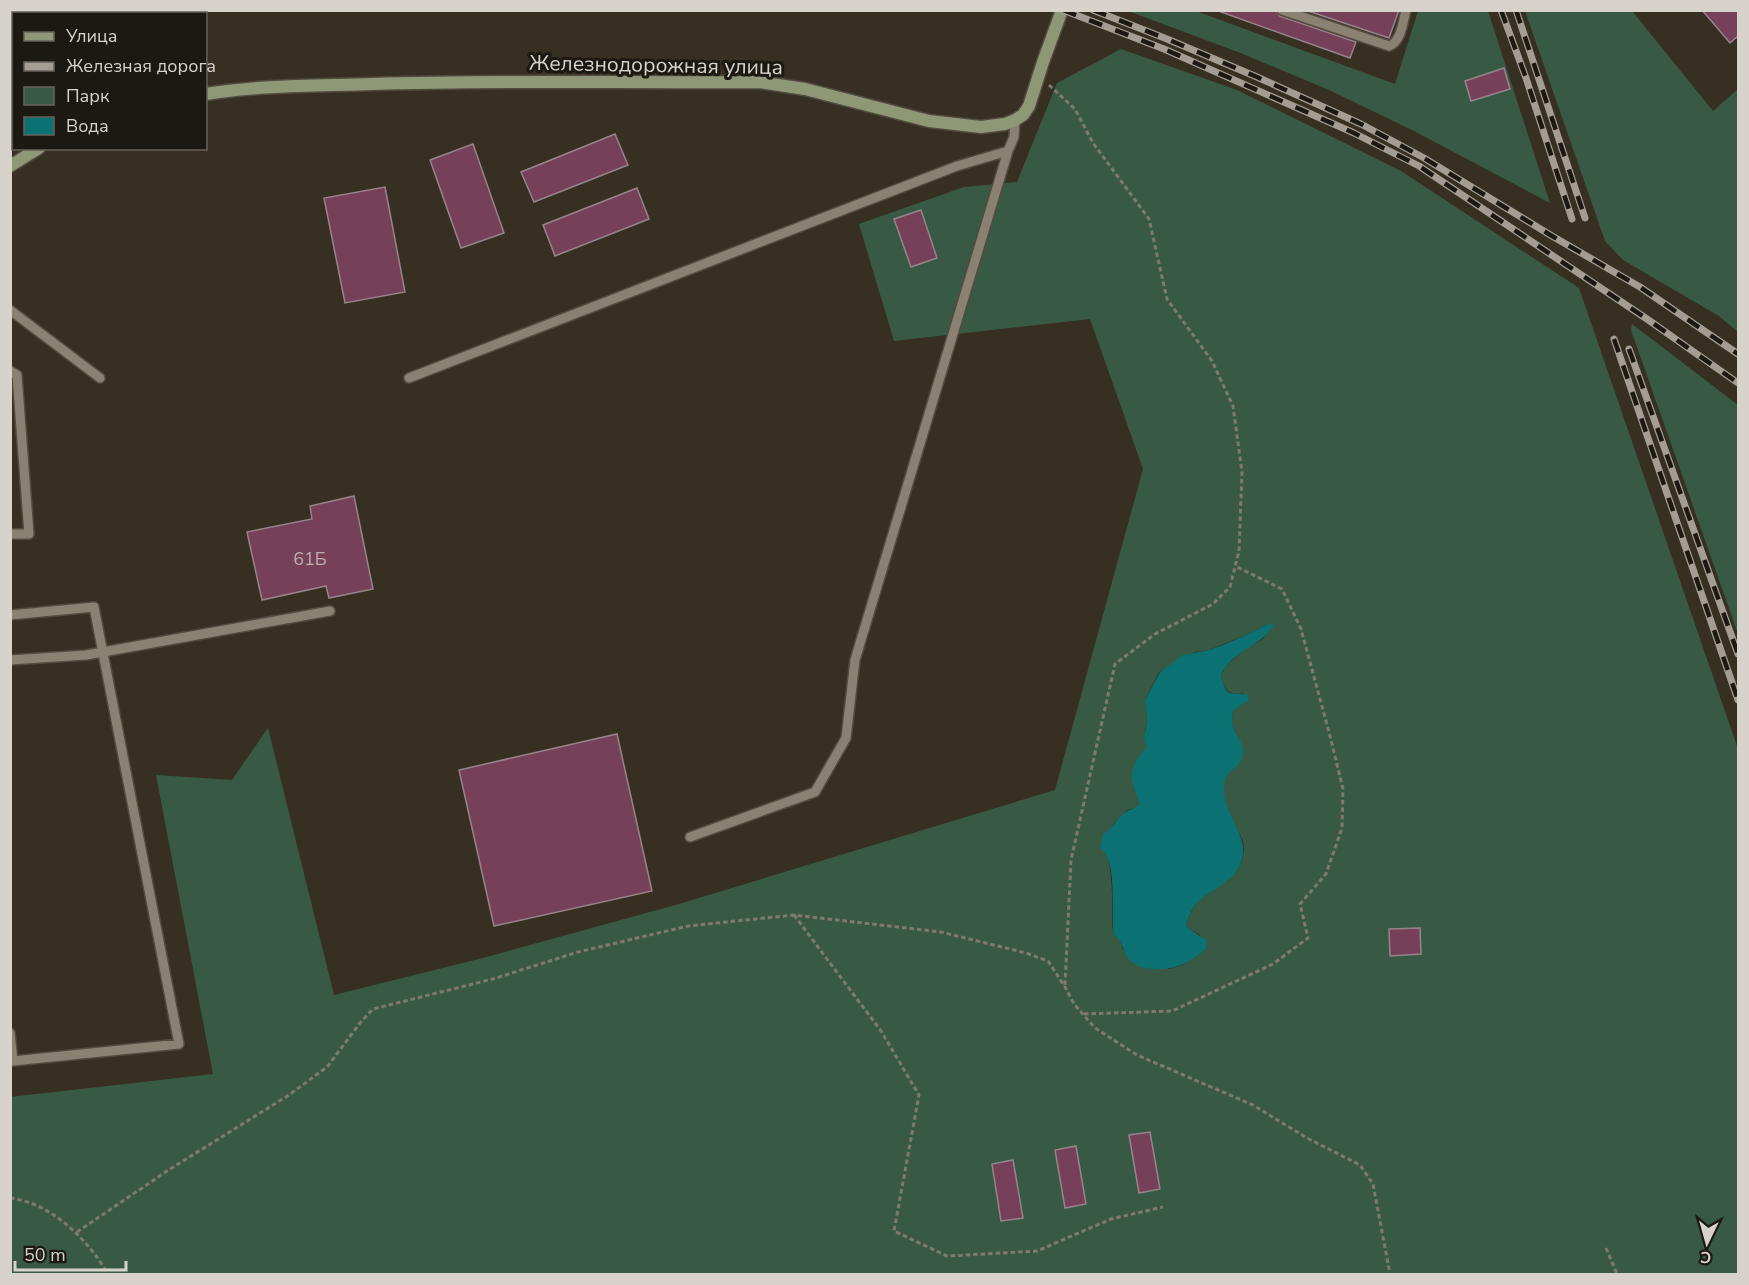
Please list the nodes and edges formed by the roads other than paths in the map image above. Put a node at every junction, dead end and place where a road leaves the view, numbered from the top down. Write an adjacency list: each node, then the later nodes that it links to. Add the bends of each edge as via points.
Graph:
1 (1062, 10): 5 (street, via 1029,106)
2 (1282, 10): 3 (lane, via 1389,46 1397,39)
3 (1406, 10)
4 (207, 94): 5 (street, Железнодорожная улица, via 411,83 759,82 805,88 929,121 981,127)
5 (1016, 120): 7 (lane)
6 (36, 150): 8 (street)
7 (1008, 151): 12 (lane, via 957,166); 18 (lane, via 855,660 846,738 815,792)
8 (10, 166)
9 (10, 310): 11 (lane)
10 (10, 371): 13 (lane, via 17,375 29,534)
11 (100, 378)
12 (409, 378)
13 (10, 534)
14 (330, 611): 16 (lane)
15 (10, 615): 16 (lane, via 94,607)
16 (103, 652): 17 (lane); 19 (lane, via 179,1044 14,1061)
17 (10, 660)
18 (690, 837)
19 (10, 1033)

